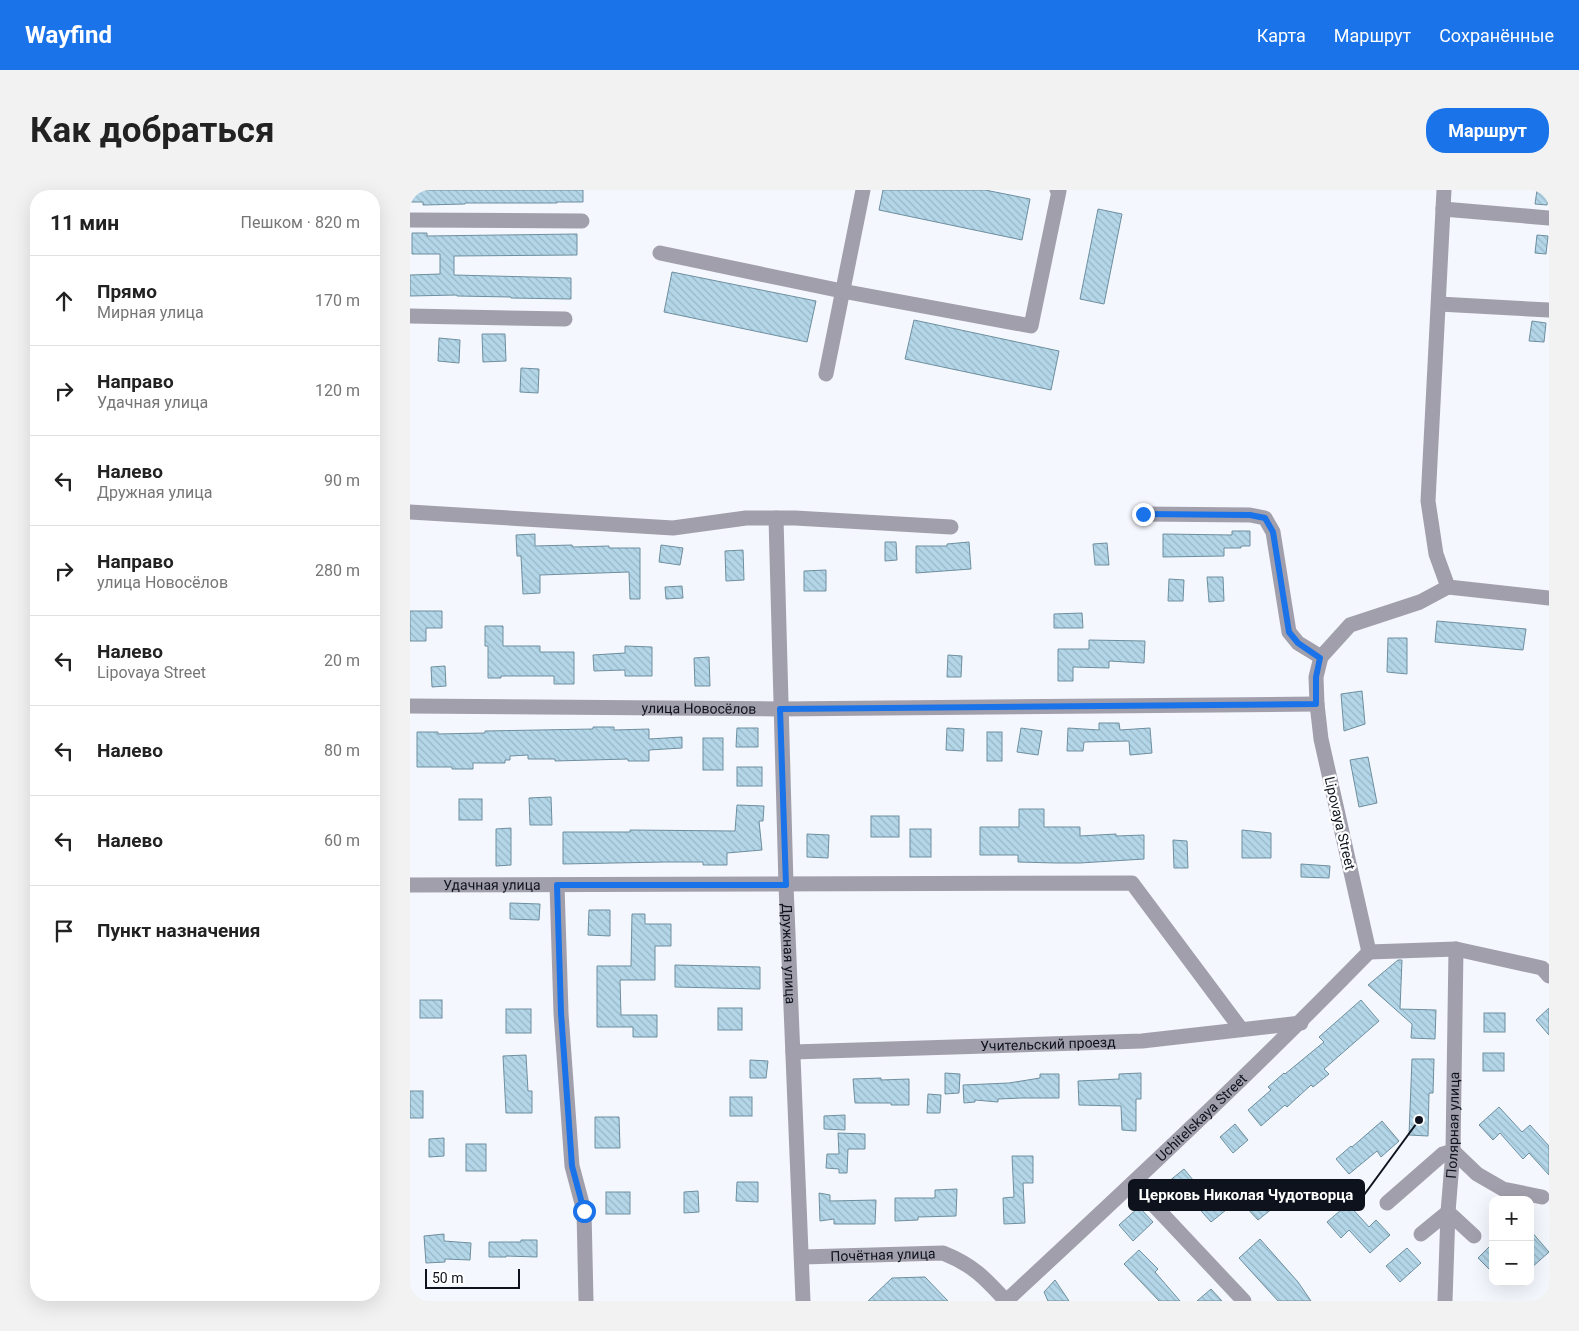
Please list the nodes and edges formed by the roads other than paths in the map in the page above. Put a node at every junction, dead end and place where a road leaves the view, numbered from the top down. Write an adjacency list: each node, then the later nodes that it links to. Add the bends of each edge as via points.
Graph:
1 (863, 190): 9 (street)
2 (1057, 190): 9 (street, via 1060,191 1031,326)
3 (1444, 190): 4 (street)
4 (1444, 209): 5 (street); 10 (street)
5 (1549, 218)
6 (410, 220): 7 (street)
7 (582, 221)
8 (660, 253): 9 (street)
9 (842, 291): 14 (street)
10 (1438, 304): 11 (street); 19 (street, via 1428,501 1436,554)
11 (1549, 310)
12 (410, 316): 13 (street)
13 (565, 319)
14 (826, 374)
15 (410, 512): 17 (street, via 673,528 746,518)
16 (1143, 514): 21 (street, via 1250,515 1265,518 1273,532 1289,632 1298,643)
17 (776, 518): 18 (street); 24 (street, Дружная улица)
18 (951, 527)
19 (1448, 587): 20 (street); 21 (street, via 1420,602 1350,625)
20 (1549, 598)
21 (1320, 658): 22 (street, Lipovaya Street)
22 (1316, 704): 24 (street, улица Новосёлов); 29 (street, Lipovaya Street, via 1321,739)
23 (410, 706): 24 (street, улица Новосёлов)
24 (780, 709): 27 (street, Дружная улица)
25 (410, 885): 26 (street, Удачная улица)
26 (557, 885): 27 (street, Удачная улица); 42 (street, via 561,1022 572,1166 584,1211)
27 (786, 885): 32 (street, Удачная улица, via 1132,884); 33 (street, Дружная улица)
28 (1456, 949): 29 (street); 30 (street, via 1542,968); 34 (street, Полярная улица)
29 (1370, 952): 31 (street, Uchitelskaya Street)
30 (1549, 976)
31 (1301, 1022): 32 (street, Учительский проезд); 35 (street, Uchitelskaya Street)
32 (1241, 1029): 33 (street, Учительский проезд, via 1142,1041)
33 (793, 1052): 41 (street, Дружная улица)
34 (1453, 1151): 36 (street, via 1477,1174 1503,1189); 37 (street, via 1442,1154); 38 (street, Полярная улица)
35 (1133, 1183): 44 (street, Uchitelskaya Street); 45 (street)
36 (1542, 1197)
37 (1387, 1203)
38 (1448, 1212): 39 (street); 40 (street); 46 (street, Полярная улица)
39 (1420, 1234)
40 (1474, 1236)
41 (802, 1257): 43 (street, Дружная улица); 44 (street, Почётная улица, via 943,1253 963,1261)
42 (586, 1301)
43 (803, 1301)
44 (1006, 1301)
45 (1244, 1301)
46 (1445, 1301)

